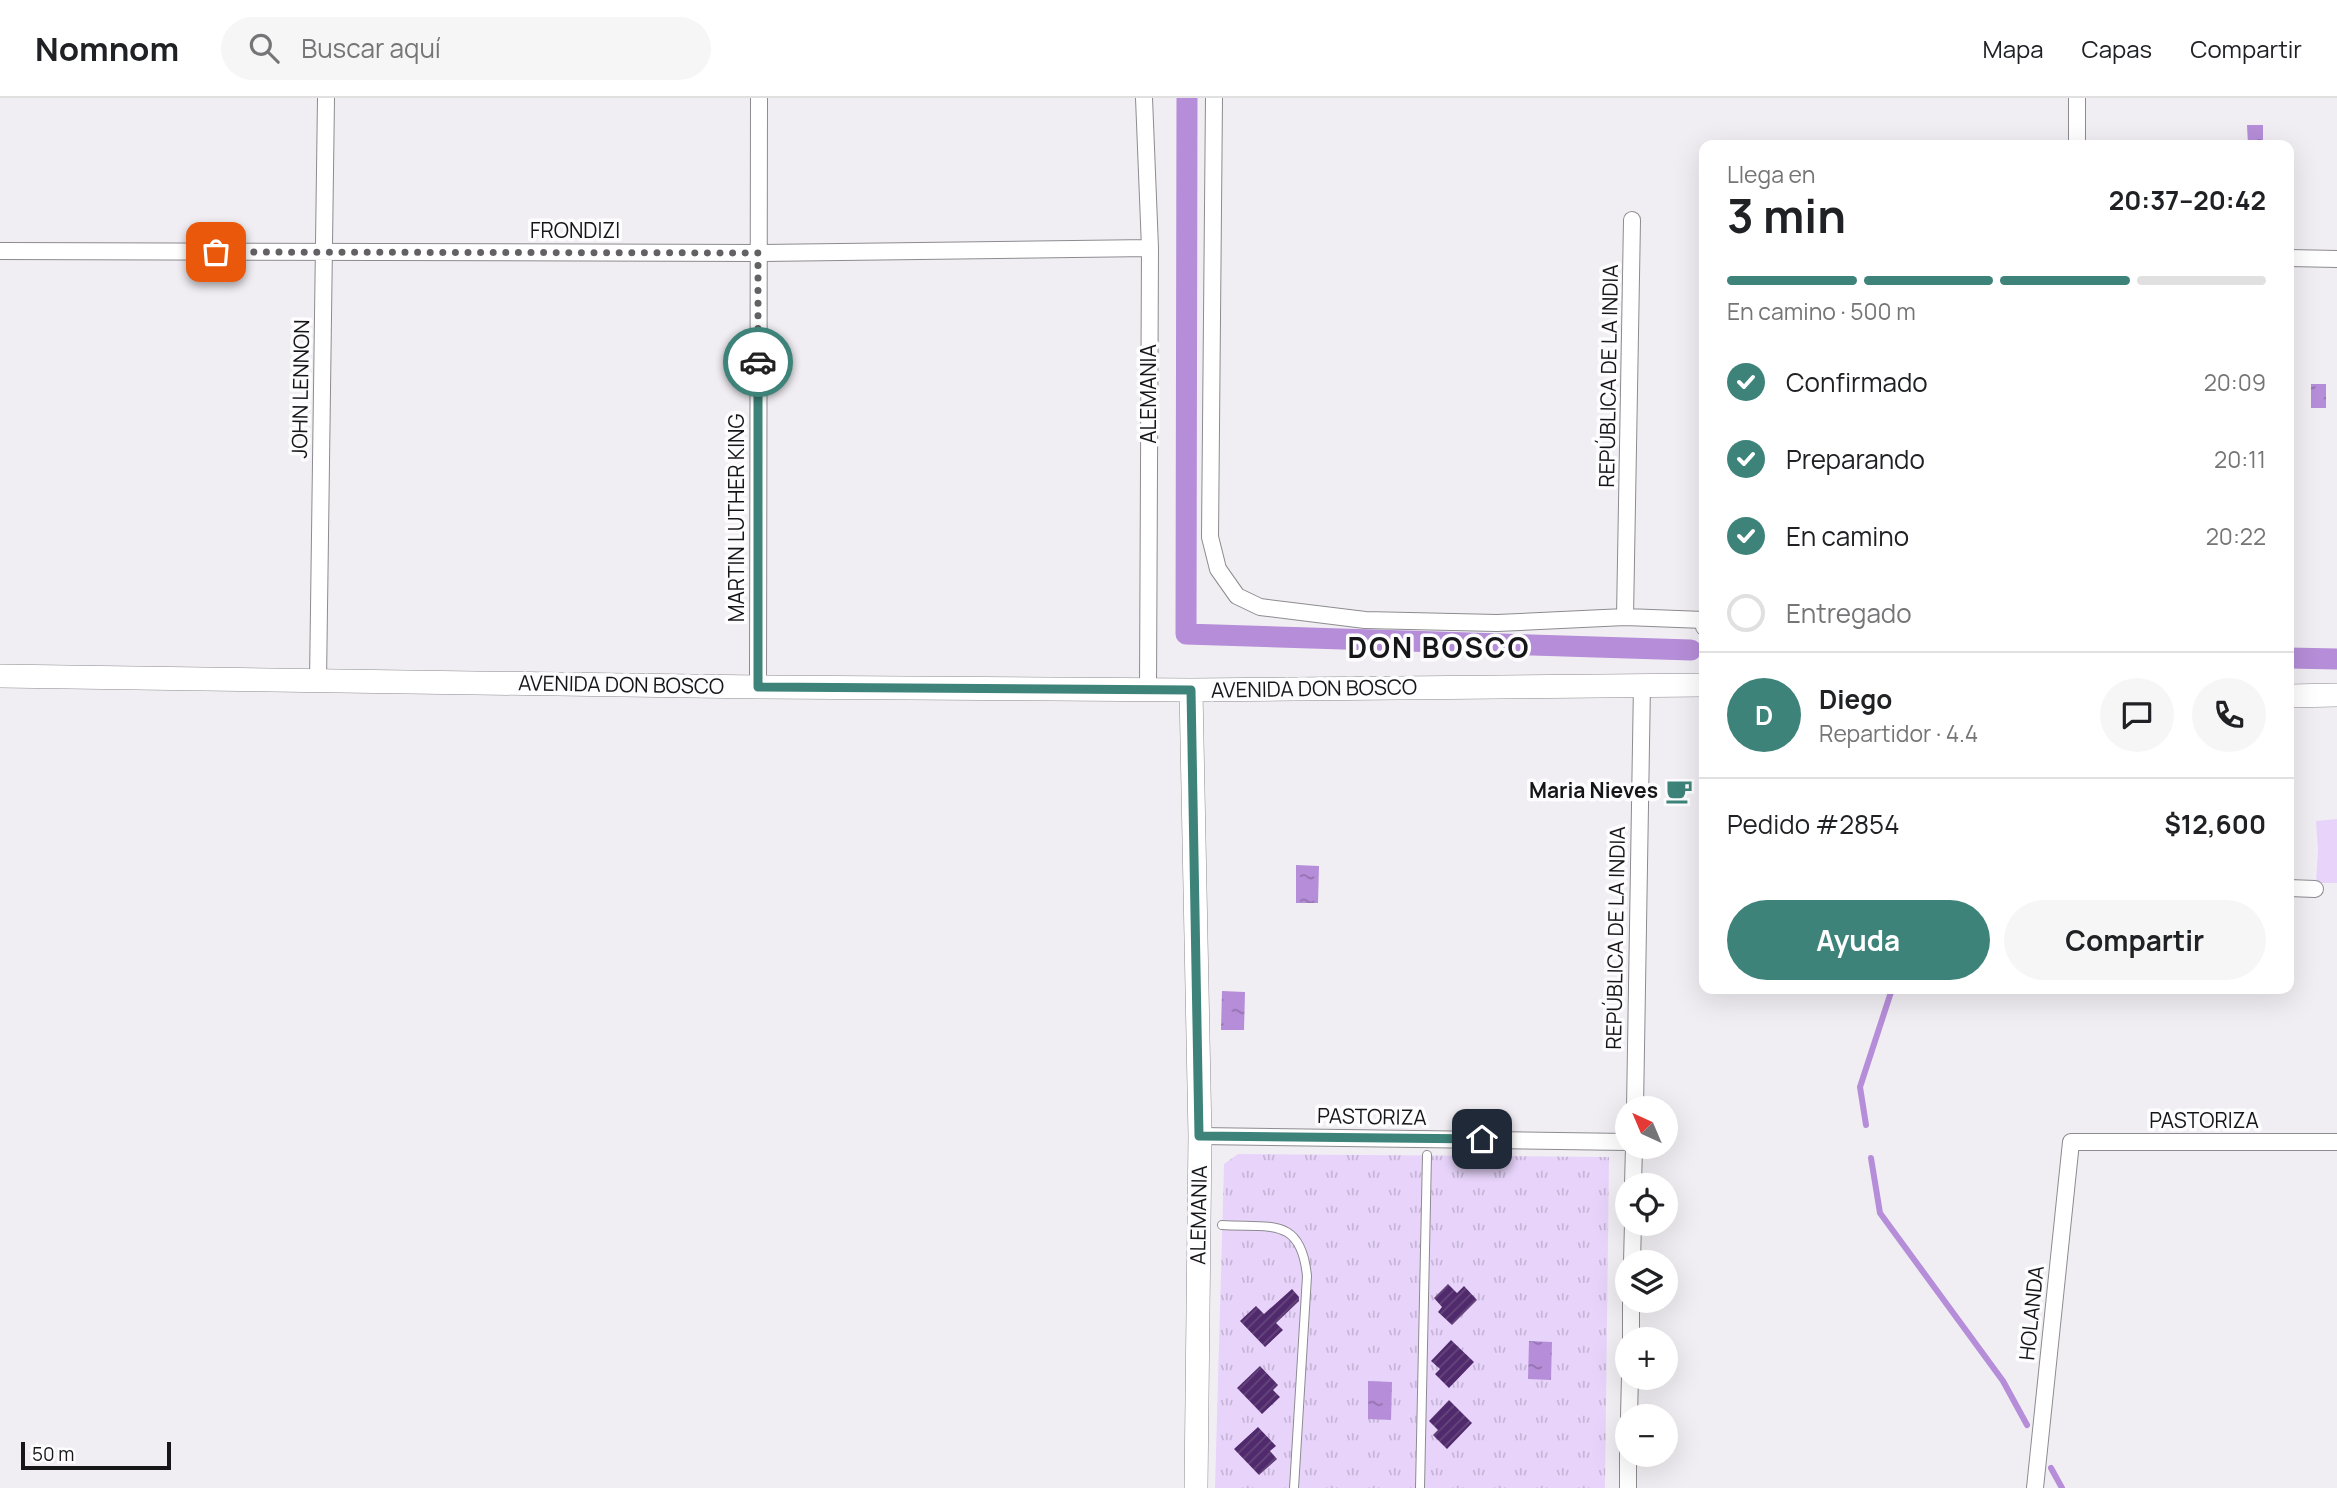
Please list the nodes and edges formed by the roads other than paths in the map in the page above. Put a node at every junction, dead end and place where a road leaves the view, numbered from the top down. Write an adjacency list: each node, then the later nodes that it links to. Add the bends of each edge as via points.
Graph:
1 (326, 98): 10 (street, JOHN LENNON)
2 (759, 98): 11 (street, MARTIN LUTHER KING)
3 (1144, 98): 8 (street, ALEMANIA)
4 (1214, 98): 14 (street, via 1210,537 1218,569 1237,596 1260,607 1365,620 1497,623)
5 (2077, 98): 6 (street)
6 (2077, 140)
7 (1632, 220): 14 (street, REPÚBLICA DE LA INDIA)
8 (1150, 248): 11 (street, FRONDIZI); 21 (street, ALEMANIA)
9 (0, 251): 10 (street, FRONDIZI)
10 (324, 252): 11 (street, FRONDIZI); 17 (street, JOHN LENNON)
11 (758, 253): 20 (street, MARTIN LUTHER KING)
12 (2294, 258): 13 (street)
13 (2337, 259)
14 (1625, 617): 15 (street)
15 (1699, 620)
16 (0, 676): 17 (main road, AVENIDA DON BOSCO)
17 (318, 681): 20 (main road, AVENIDA DON BOSCO)
18 (1642, 684): 19 (main road, AVENIDA DON BOSCO); 22 (main road, AVENIDA DON BOSCO); 27 (street, REPÚBLICA DE LA INDIA)
19 (1699, 685)
20 (758, 687): 21 (main road, AVENIDA DON BOSCO)
21 (1148, 689): 22 (main road, AVENIDA DON BOSCO)
22 (1191, 690): 28 (main road, ALEMANIA)
23 (2337, 695): 24 (main road)
24 (2294, 696)
25 (2294, 888): 26 (street)
26 (2315, 889)
27 (1634, 1096)
28 (1199, 1136): 29 (street, PASTORIZA); 35 (main road, ALEMANIA)
29 (1615, 1142)
30 (2071, 1142): 31 (street, PASTORIZA); 39 (street, HOLANDA)
31 (2337, 1142)
32 (1427, 1155): 37 (lane)
33 (1222, 1225): 36 (lane, via 1282,1229 1298,1240 1305,1256)
34 (1629, 1467): 38 (street)
35 (1196, 1488)
36 (1294, 1488)
37 (1420, 1488)
38 (1628, 1488)
39 (2035, 1488)

